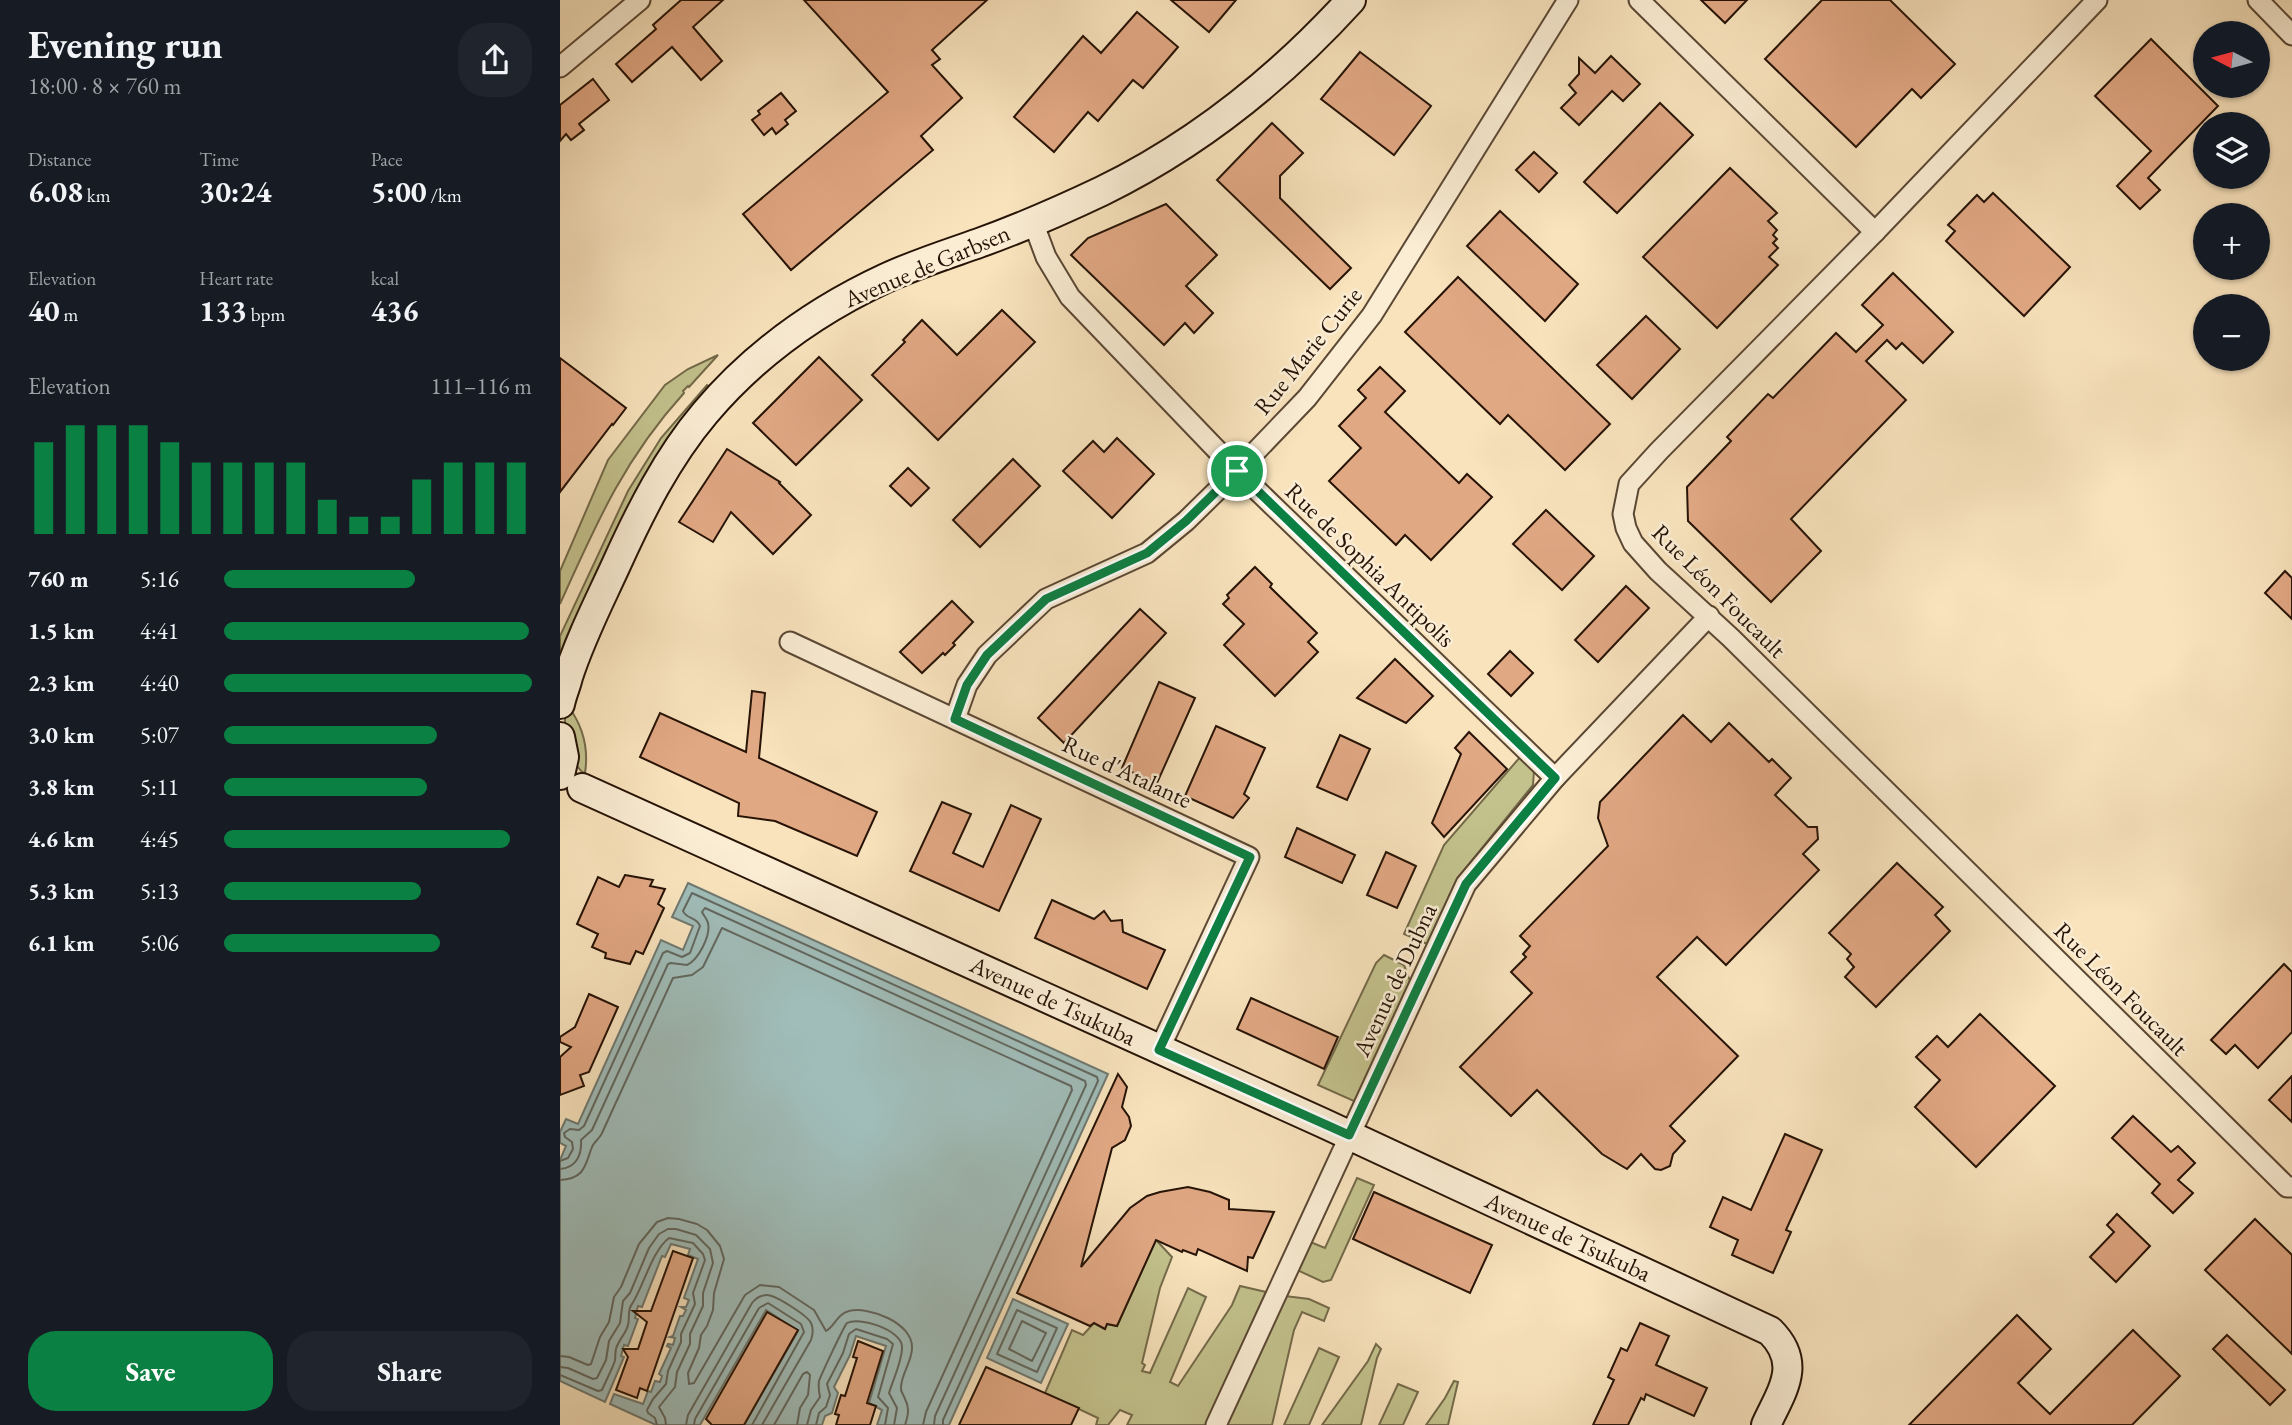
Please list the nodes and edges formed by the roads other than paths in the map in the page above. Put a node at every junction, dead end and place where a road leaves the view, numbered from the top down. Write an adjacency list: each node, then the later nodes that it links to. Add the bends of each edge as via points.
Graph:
1 (640, 0): 8 (street)
2 (1350, 0): 9 (street, Avenue de Garbsen, via 1276,76 1226,117 1175,152)
3 (1568, 0): 11 (street, Rue Marie Curie, via 1372,315 1307,398)
4 (1639, 0): 10 (street)
5 (2097, 0): 10 (street, Rue Léon Foucault)
6 (2258, 0): 7 (street)
7 (2292, 35)
8 (560, 67)
9 (1033, 222): 11 (street, Rue de Sophia Antipolis, via 1046,257 1070,298); 14 (street, Avenue de Garbsen, via 917,265 843,299 776,344 751,367 705,412 676,452 635,523)
10 (1875, 232): 12 (street, Rue Léon Foucault, via 1629,485 1623,513 1633,543)
11 (1237, 471): 16 (street, Rue Marie Curie, via 1147,553 1046,599 987,655 967,685); 18 (street, Rue de Sophia Antipolis)
12 (1709, 616): 18 (street, Avenue de Dubna); 21 (street, Rue Léon Foucault)
13 (790, 642): 16 (street, Rue d'Atalante)
14 (567, 666): 15 (street, Avenue de Garbsen)
15 (560, 704)
16 (955, 719): 19 (street, Rue d'Atalante, via 1250,857)
17 (565, 770): 19 (street, Avenue de Tsukuba)
18 (1555, 778): 20 (street, Avenue de Dubna, via 1466,884)
19 (1159, 1050): 20 (street, Avenue de Tsukuba)
20 (1349, 1135): 22 (street, Avenue de Dubna); 23 (street, Avenue de Tsukuba, via 1770,1331 1785,1349 1789,1368)
21 (2292, 1187)
22 (1216, 1425)
23 (1766, 1425)

